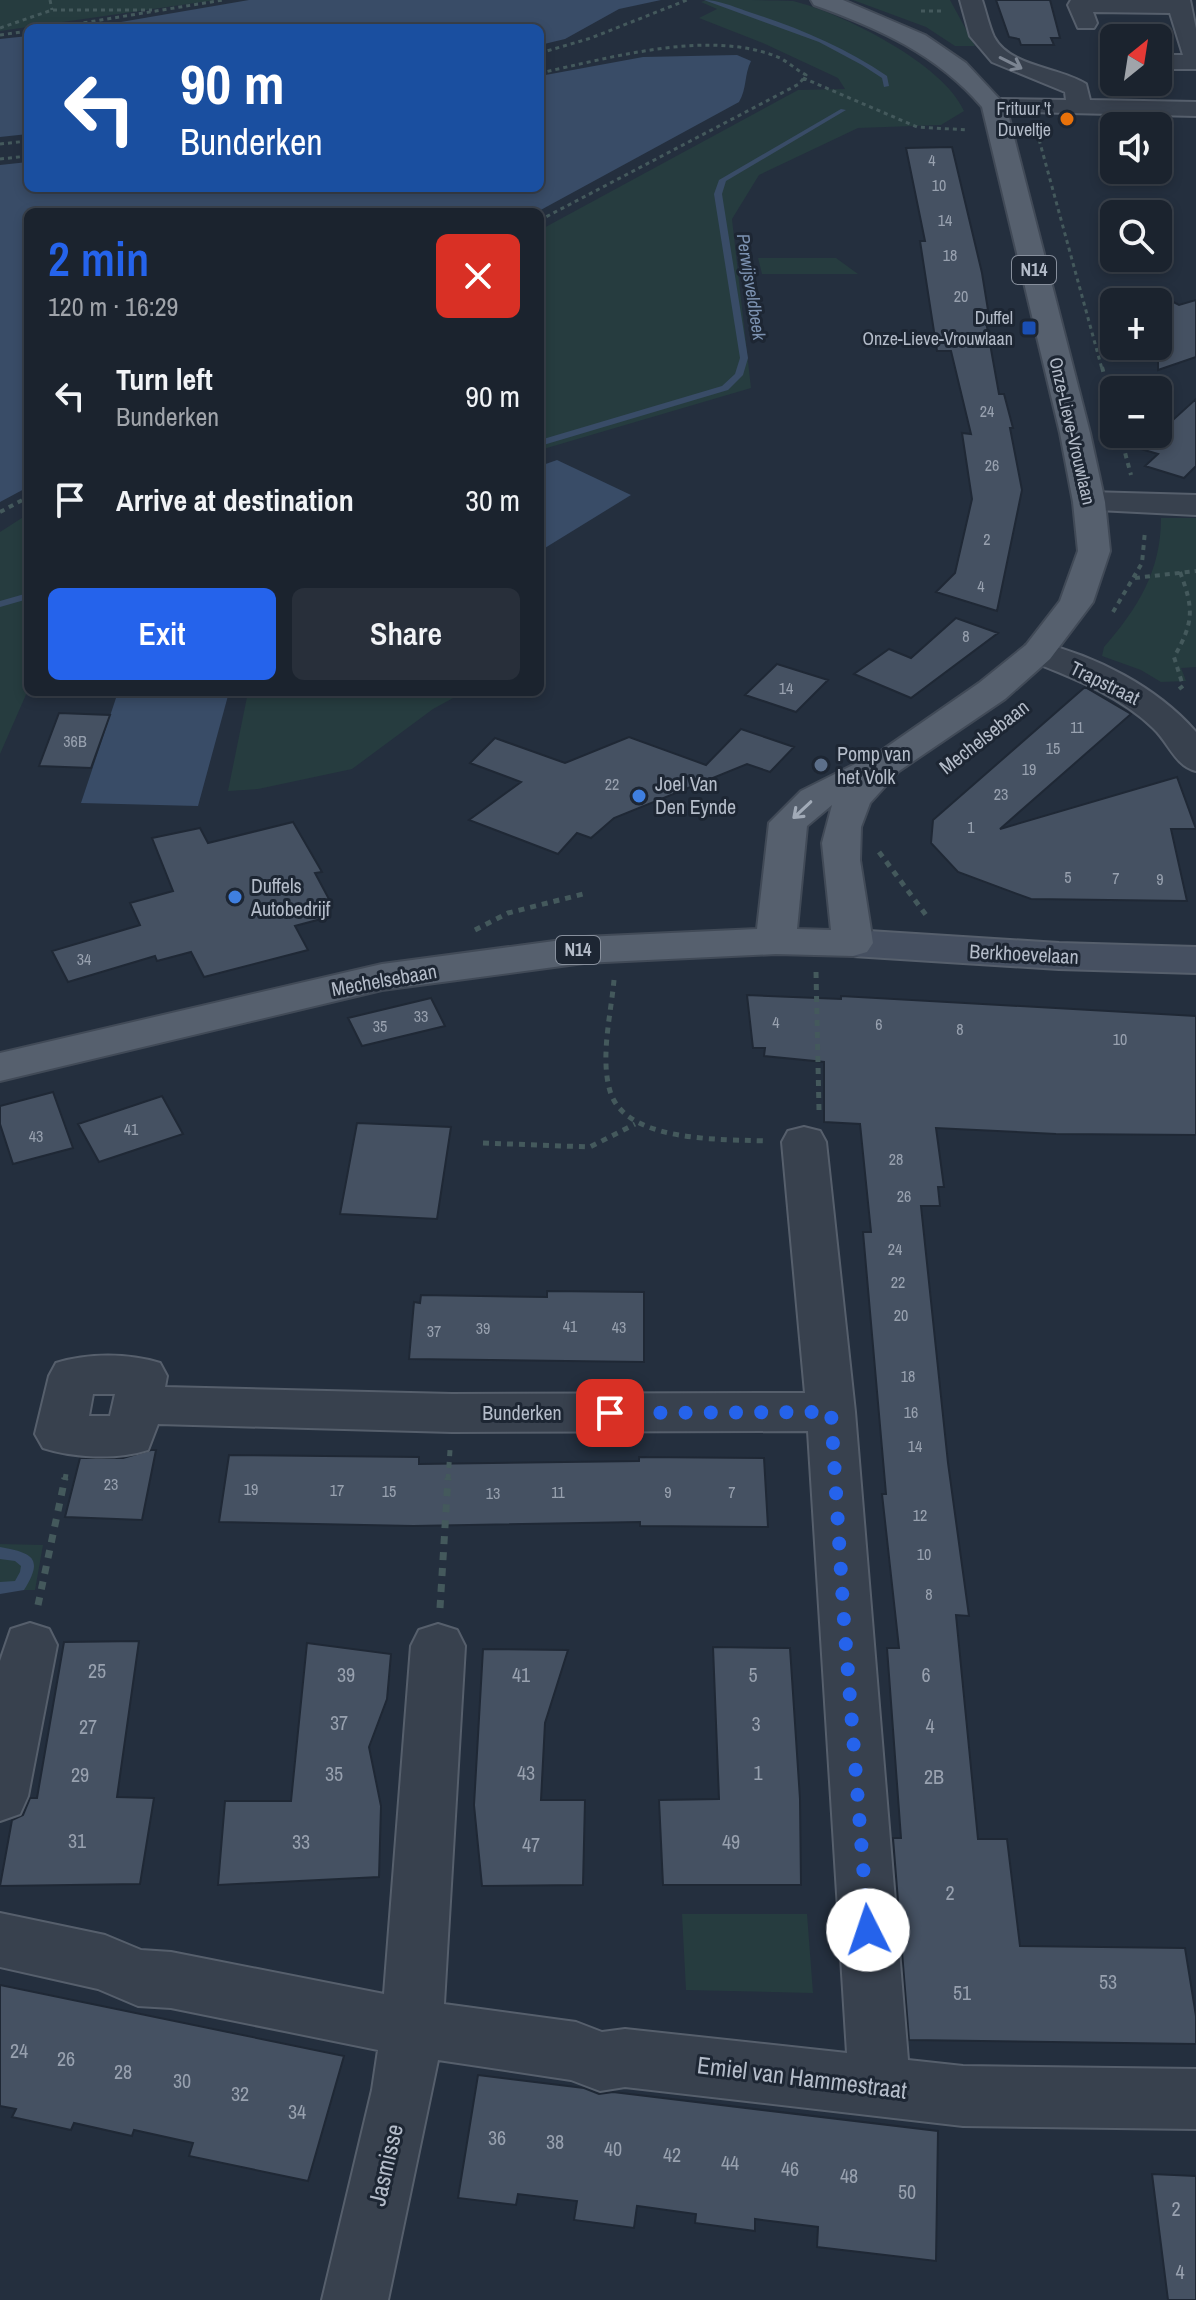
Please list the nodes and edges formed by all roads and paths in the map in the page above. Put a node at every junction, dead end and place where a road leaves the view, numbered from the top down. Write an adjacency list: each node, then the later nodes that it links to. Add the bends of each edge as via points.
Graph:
1 (50, 0): 7 (path)
2 (223, 0): 8 (path)
3 (687, 0): 14 (path)
4 (822, 0): 20 (main road, Onze-Lieve-Vrouwlaan / N14, via 893,27 936,51)
5 (971, 0): 21 (street, one-way to 21, via 982,36 997,56 1022,69 1064,78 1077,89)
6 (1179, 3): 9 (street, via 1079,5); 15 (street)
7 (52, 10): 8 (path); 11 (path)
8 (164, 11): 10 (path)
9 (1086, 23)
10 (78, 24)
11 (0, 28)
12 (24, 32): 13 (path)
13 (0, 35)
14 (544, 52)
15 (1196, 60): 16 (street)
16 (1172, 61)
17 (544, 72): 18 (path, via 637,54 715,47 752,48 791,62 806,75)
18 (803, 78): 24 (path, via 917,127); 29 (path)
19 (1165, 96): 22 (street)
20 (1005, 106): 21 (street); 30 (path, via 1036,128); 33 (main road, Onze-Lieve-Vrouwlaan / N14)
21 (1079, 107): 22 (street)
22 (1169, 108): 23 (street)
23 (1196, 109)
24 (947, 131)
25 (24, 141): 26 (path)
26 (0, 144)
27 (24, 156): 28 (path)
28 (0, 159)
29 (544, 218)
30 (1104, 376)
31 (1124, 448): 34 (path)
32 (24, 499): 36 (path)
33 (1089, 502): 34 (street); 41 (main road, Onze-Lieve-Vrouwlaan / N14, via 1094,551 1076,602)
34 (1139, 504): 35 (street)
35 (1196, 505)
36 (0, 512)
37 (1196, 571): 38 (path)
38 (1180, 572): 39 (path); 40 (path, via 1194,607)
39 (1134, 578)
40 (1194, 630): 43 (path, via 1174,657 1183,686)
41 (1038, 652): 42 (main road, Onze-Lieve-Vrouwlaan / N14); 43 (street, Trapstraat, via 1103,678)
42 (992, 691): 44 (main road, Mechelsebaan / N14)
43 (1151, 706): 45 (street, Trapstraat)
44 (894, 759): 48 (main road, Mechelsebaan / N14, one-way to 48, via 814,799 788,823); 49 (main road, Mechelsebaan / N14, via 856,795 845,816 841,840)
45 (1196, 760)
46 (875, 846): 47 (path)
47 (926, 916)
48 (776, 941): 49 (main road, Mechelsebaan / N14); 53 (main road, Mechelsebaan / N14, via 584,950 382,977)
49 (853, 943): 50 (main road, Berkhoevelaan)
50 (1196, 960)
51 (816, 963): 55 (path, via 819,1118)
52 (614, 968): 54 (path, via 608,1077 611,1096)
53 (0, 1067)
54 (635, 1124): 55 (path, via 684,1136); 56 (path, via 590,1147)
55 (804, 1142): 57 (street)
56 (483, 1143)
57 (831, 1412): 58 (street, Bunderken); 65 (street)
58 (452, 1413): 59 (street, Bunderken, via 137,1405 131,1436); 61 (path)
59 (74, 1435): 60 (path)
60 (30, 1645): 62 (street)
61 (438, 1646): 64 (street)
62 (0, 1796)
63 (0, 1940): 64 (street, Emiel van Hammestraat, via 105,1963 138,1978)
64 (412, 2028): 65 (street, Emiel van Hammestraat, via 576,2051 600,2062 625,2058); 67 (street, Jasmisse)
65 (880, 2087): 66 (street, Emiel van Hammestraat, via 963,2096)
66 (1196, 2099)
67 (355, 2300)

